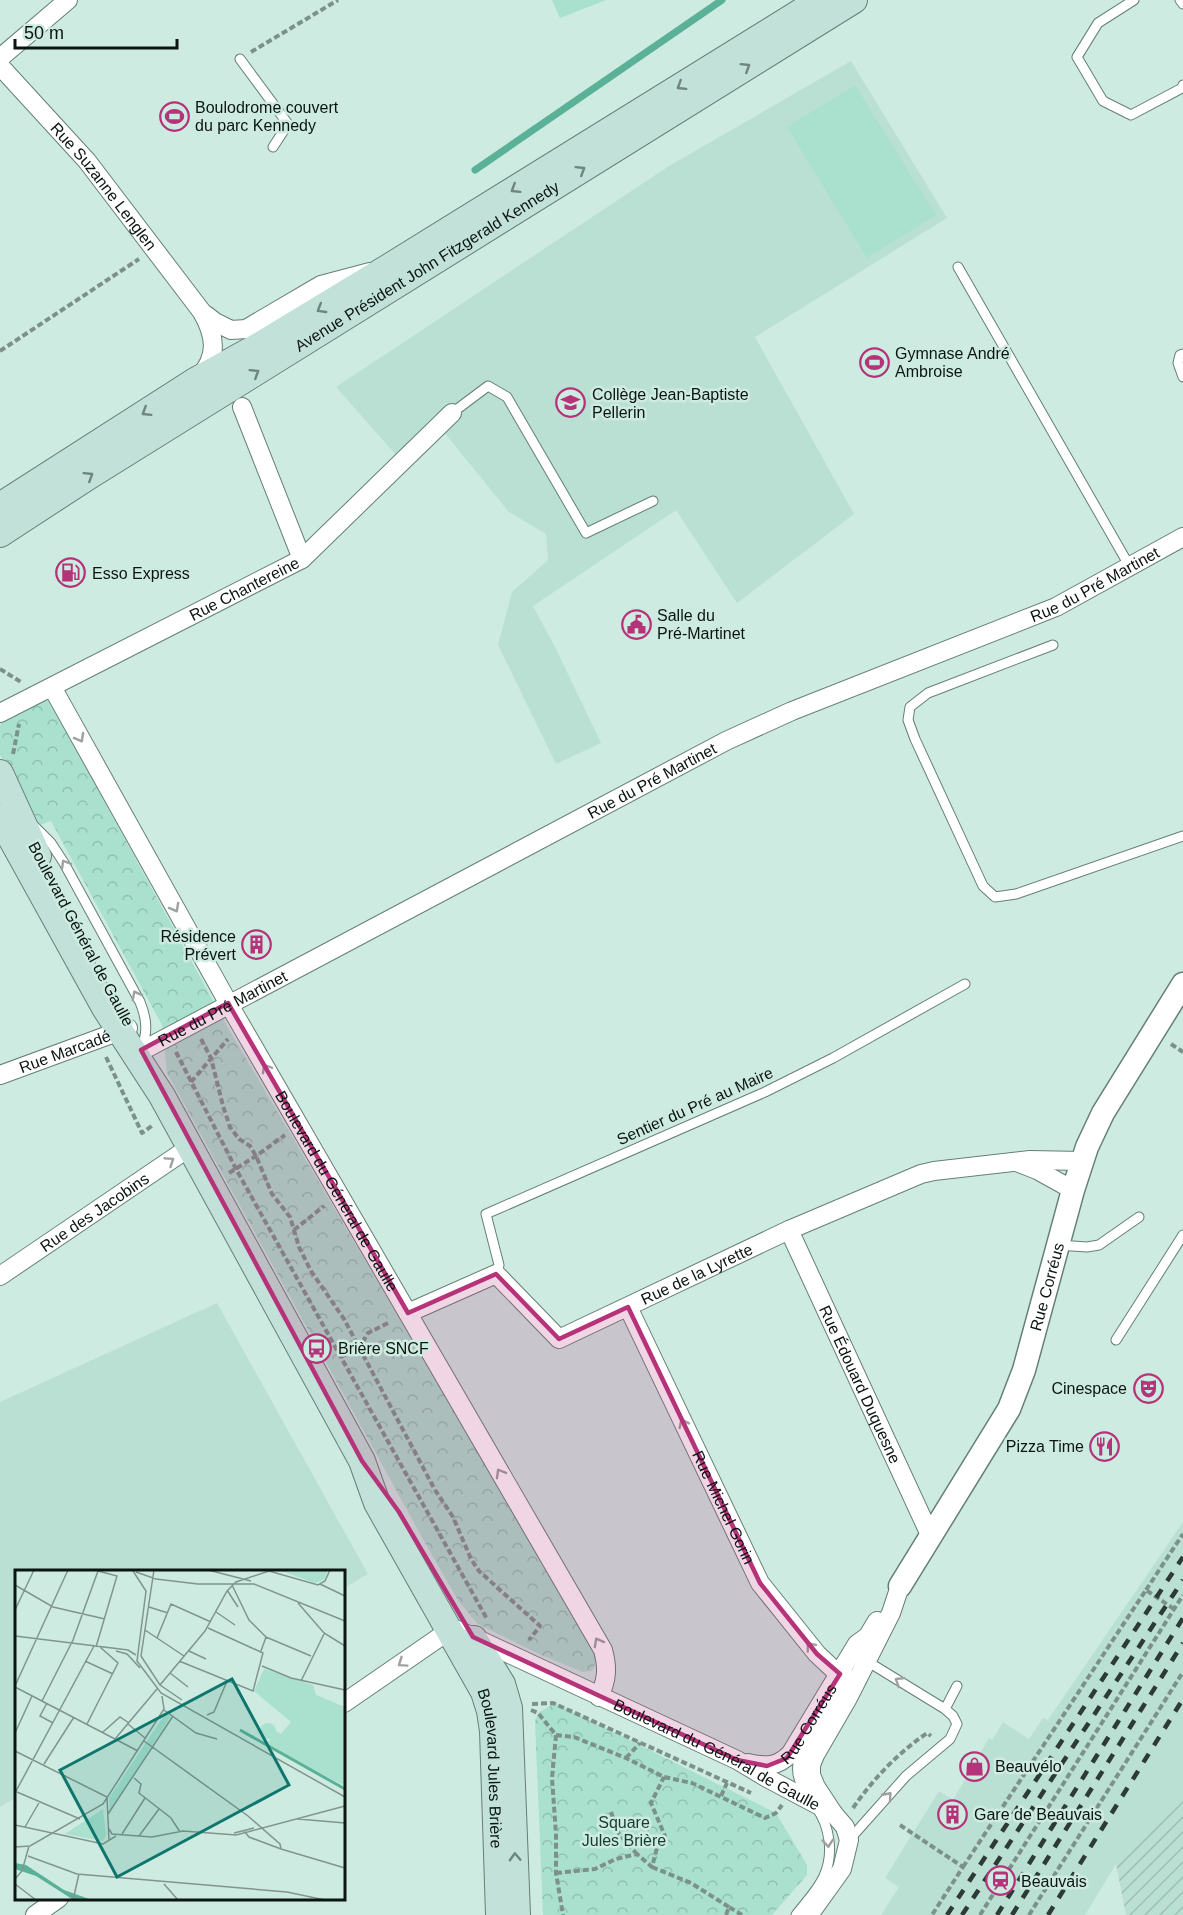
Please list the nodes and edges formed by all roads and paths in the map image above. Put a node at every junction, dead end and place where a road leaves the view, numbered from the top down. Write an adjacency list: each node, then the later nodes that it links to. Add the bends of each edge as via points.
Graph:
1 (68, 0): 8 (street)
2 (338, 0): 9 (path)
3 (820, 0): 14 (main road, Avenue Président John Fitzgerald Kennedy, one-way to 14)
4 (854, 0): 25 (main road, Avenue Président John Fitzgerald Kennedy, one-way to 4)
5 (1134, 0): 11 (lane, via 1098,23 1077,57 1103,101 1131,115)
6 (1180, 0): 7 (lane)
7 (1183, 4)
8 (0, 57)
9 (240, 59): 12 (lane, via 288,124)
10 (0, 66): 13 (street, Rue Suzanne Lenglen, via 87,160)
11 (1183, 85)
12 (273, 147)
13 (154, 248): 16 (street, Rue Suzanne Lenglen); 17 (path)
14 (389, 267): 16 (street, Rue Suzanne Lenglen, via 321,285 246,328 224,328); 20 (main road, Avenue Président John Fitzgerald Kennedy, one-way to 20)
15 (958, 267): 28 (lane)
16 (202, 312): 20 (street, Rue Suzanne Lenglen, via 214,344 210,363)
17 (0, 351)
18 (1183, 354): 19 (lane, via 1178,363)
19 (1183, 376)
20 (195, 381): 24 (main road, Avenue Président John Fitzgerald Kennedy, one-way to 24)
21 (242, 407): 27 (street)
22 (452, 412): 23 (lane, via 488,386 507,397 586,533); 27 (street, Rue Chantereine)
23 (653, 501)
24 (0, 506)
25 (0, 534)
26 (1183, 537): 28 (street, Rue du Pré Martinet)
27 (302, 559): 30 (street, Rue Chantereine)
28 (1130, 567): 37 (street, Rue du Pré Martinet, via 1056,607 726,741)
29 (1053, 645): 34 (lane, via 928,693 910,706 908,720 915,739 983,886 994,897 1016,894)
30 (52, 687): 31 (street, Rue Chantereine); 37 (street, Boulevard du Général de Gaulle, one-way to 37)
31 (0, 713)
32 (0, 773): 33 (main road)
33 (9, 814): 39 (main road, via 83,971); 41 (lane, one-way to 33, via 147,1027 140,1002 58,852)
34 (1183, 836)
35 (965, 984): 57 (lane, Sentier du Pré au Maire, via 765,1092 486,1214 499,1264)
36 (1183, 984): 48 (street, Rue Corréus, via 1103,1113)
37 (228, 1003): 38 (street, Boulevard du Général de Gaulle); 41 (street, Rue du Pré Martinet)
38 (241, 1025): 42 (path); 45 (street, Boulevard du Général de Gaulle, one-way to 38)
39 (125, 1029): 41 (main road); 43 (street, Rue Marcadé)
40 (200, 1037): 42 (path)
41 (138, 1052): 46 (main road)
42 (211, 1059): 44 (path); 47 (path, via 230,1127)
43 (0, 1075)
44 (191, 1082)
45 (298, 1124): 47 (path); 51 (street, Boulevard du Général de Gaulle)
46 (190, 1147): 58 (street, Rue des Jacobins, one-way to 46); 70 (main road, via 362,1461 399,1512)
47 (256, 1156): 53 (path, via 272,1194 290,1217); 63 (path, via 236,1169)
48 (1082, 1161): 49 (street, Rue de la Lyrette); 50 (street, Rue Corréus)
49 (1014, 1162): 50 (street, Rue de la Lyrette); 54 (street, Rue de la Lyrette, via 927,1173)
50 (1073, 1190): 56 (street, Rue Corréus)
51 (339, 1195): 53 (path); 60 (street, Boulevard du Général de Gaulle)
52 (1139, 1217): 56 (lane, via 1099,1245)
53 (294, 1230): 62 (path, via 311,1271 344,1319)
54 (789, 1230): 59 (street, Rue de la Lyrette); 65 (street, Rue Édouard Duquesne)
55 (1183, 1235): 61 (lane)
56 (1058, 1245): 65 (street, Rue Corréus, via 1024,1370 1009,1409)
57 (496, 1274): 59 (street, Rue de la Lyrette, via 559,1339); 60 (street)
58 (0, 1276)
59 (628, 1307): 75 (street, Rue Michel Gorin, one-way to 59, via 817,1654 760,1583)
60 (408, 1313): 62 (path, via 368,1333); 77 (street, Boulevard du Général de Gaulle, one-way to 60, via 608,1668 603,1650)
61 (1116, 1340)
62 (358, 1348): 63 (path); 72 (path, via 453,1517 471,1560 540,1626 529,1640)
63 (341, 1357): 70 (path)
64 (1183, 1534): 67 (path)
65 (931, 1537): 66 (street, Rue Corréus)
66 (900, 1586): 71 (street, Rue Corréus, via 891,1613); 71 (street, Rue Corréus, via 868,1636 857,1644)
67 (1146, 1590): 69 (path); 95 (path)
68 (1183, 1595): 69 (path)
69 (1174, 1609): 108 (path)
70 (470, 1629): 72 (street, Boulevard du Général de Gaulle); 73 (main road, Boulevard Jules Brière); 78 (street, one-way to 78)
71 (860, 1657): 75 (street, Rue Corréus); 80 (lane, one-way to 71)
72 (530, 1664): 73 (street, via 509,1658); 77 (street, Boulevard du Général de Gaulle)
73 (482, 1669): 79 (main road, Boulevard Jules Brière); 100 (main road, Boulevard Jules Brière, via 492,1731)
74 (1183, 1672): 109 (path)
75 (848, 1678): 84 (street, Rue Corréus, via 781,1763 767,1766); 89 (street, Rue Corréus, via 810,1770); 89 (lane, via 798,1763 799,1781)
76 (957, 1686): 80 (lane)
77 (599, 1697): 84 (street, Boulevard du Général de Gaulle)
78 (345, 1702)
79 (521, 1708): 81 (path, via 538,1713); 82 (path, via 553,1703); 101 (main road, Boulevard Jules Brière, one-way to 79)
80 (945, 1709): 92 (lane, one-way to 80, via 906,1776 950,1738 957,1724)
81 (556, 1735): 83 (path, via 574,1737); 96 (path, via 552,1779)
82 (640, 1743): 83 (path); 86 (path)
83 (626, 1758): 85 (path)
84 (737, 1760): 87 (street, Boulevard du Général de Gaulle)
85 (664, 1777): 87 (path, via 692,1783 765,1818 776,1813); 94 (path, via 651,1803 665,1836 658,1844)
86 (759, 1797)
87 (786, 1799): 88 (path); 89 (street, Boulevard du Général de Gaulle); 89 (path)
88 (770, 1802)
89 (822, 1809): 92 (street, via 845,1827); 105 (lane, one-way to 105, via 828,1864 824,1878)
90 (611, 1812): 93 (path, via 619,1834)
91 (900, 1825): 95 (path)
92 (849, 1840): 106 (street, via 842,1869)
93 (637, 1854): 94 (path); 96 (path, via 595,1869)
94 (652, 1867): 98 (path, via 691,1883)
95 (963, 1867): 107 (path)
96 (556, 1873): 102 (path)
97 (58, 1900): 99 (street)
98 (729, 1907): 103 (path); 104 (path)
99 (35, 1915)
100 (498, 1915)
101 (517, 1915)
102 (563, 1915)
103 (726, 1915)
104 (742, 1915)
105 (796, 1915)
106 (809, 1915)
107 (932, 1915)
108 (980, 1915)
109 (1029, 1915)

